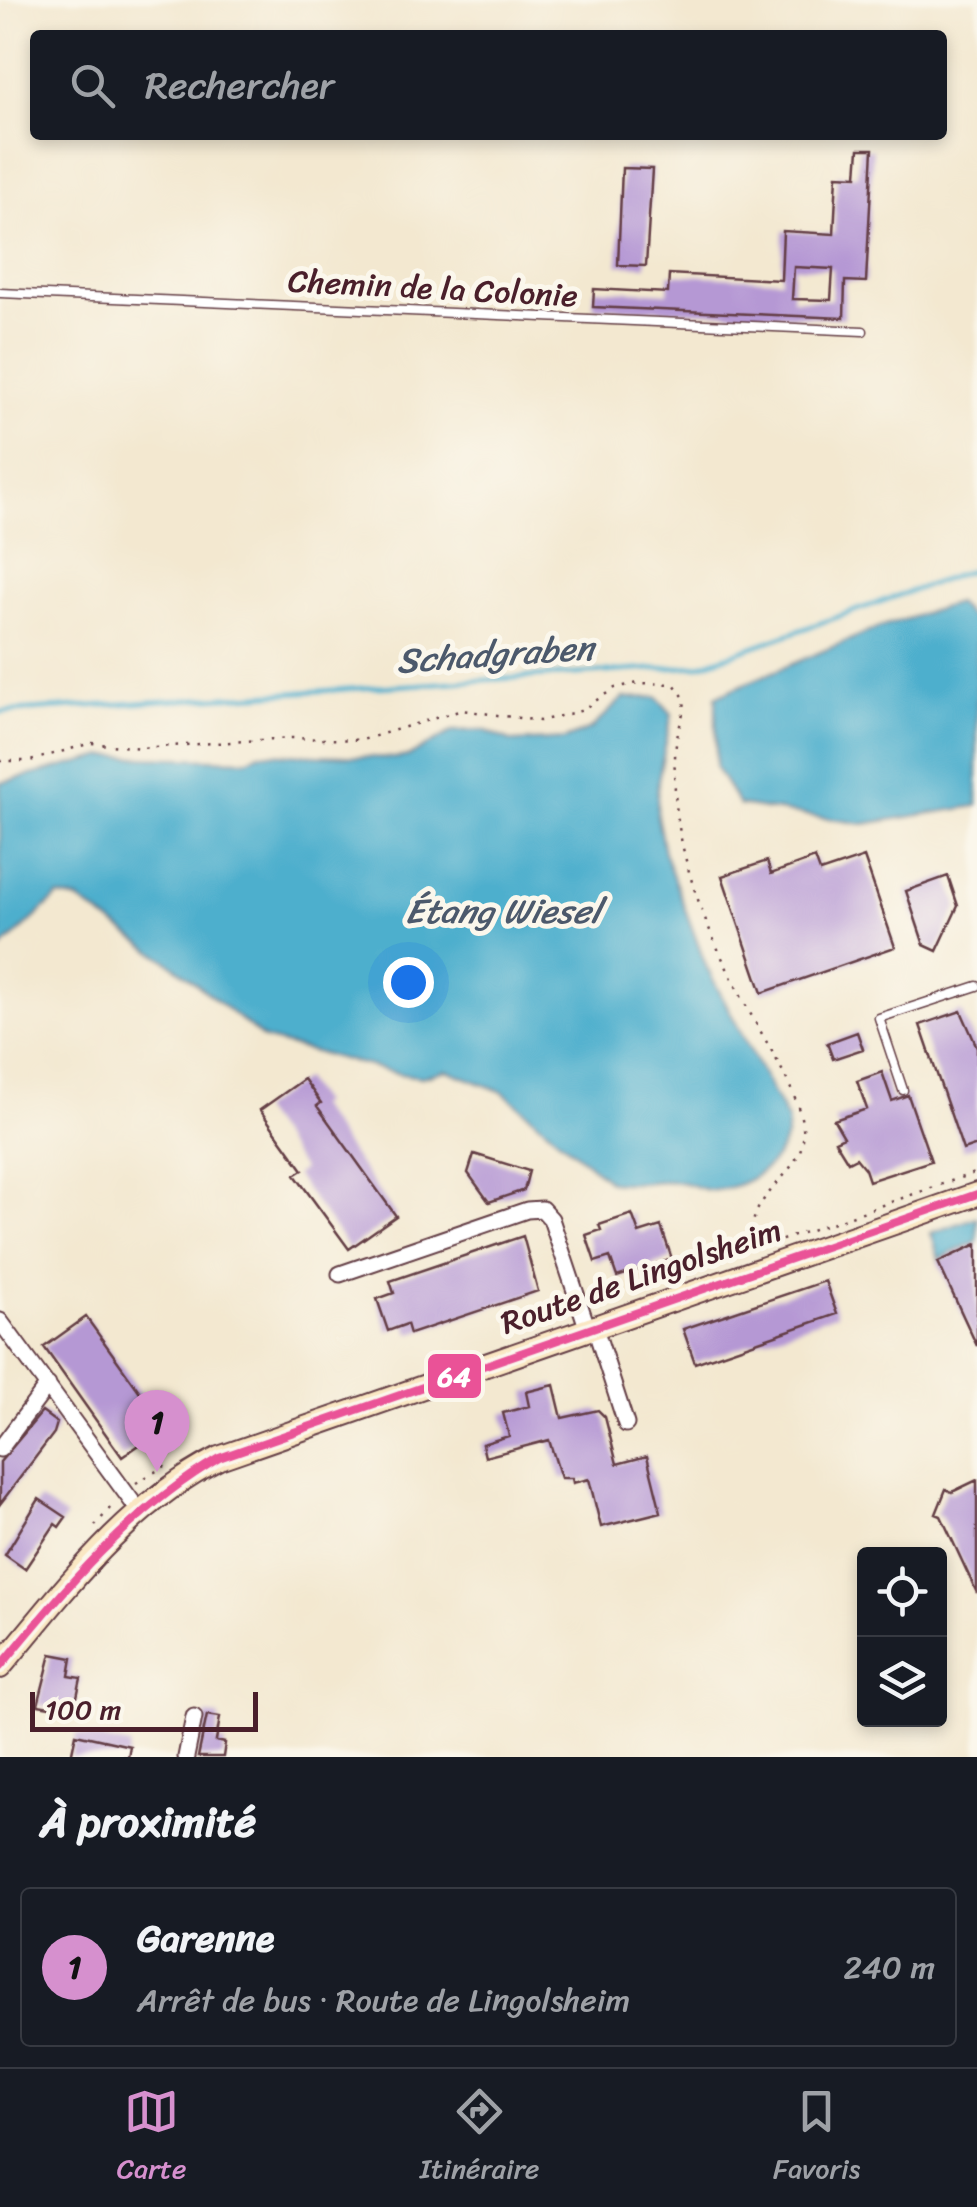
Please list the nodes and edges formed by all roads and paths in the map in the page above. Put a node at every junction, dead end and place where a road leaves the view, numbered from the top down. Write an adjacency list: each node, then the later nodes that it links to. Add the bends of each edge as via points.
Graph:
1 (0, 292): 2 (lane, Chemin de la Colonie)
2 (863, 332)
3 (0, 761): 7 (path, via 41,759 91,743 140,748 362,740 462,710 540,721 580,711 615,688 674,684 685,700 676,745 680,850 731,977 802,1122 798,1156 750,1224)
4 (977, 986): 5 (lane, via 879,1018)
5 (904, 1090)
6 (977, 1194): 7 (main road, Route de Lingolsheim)
7 (764, 1268): 10 (main road, Route de Lingolsheim)
8 (340, 1274): 10 (street, via 542,1209)
9 (0, 1321): 11 (street)
10 (592, 1329): 12 (street); 14 (main road, Route de Lingolsheim, via 234,1452)
11 (48, 1386): 13 (street); 14 (street)
12 (626, 1424)
13 (0, 1449)
14 (138, 1511): 15 (main road, Route de Lingolsheim)
15 (0, 1667)
16 (194, 1716): 17 (street)
17 (186, 1757)

